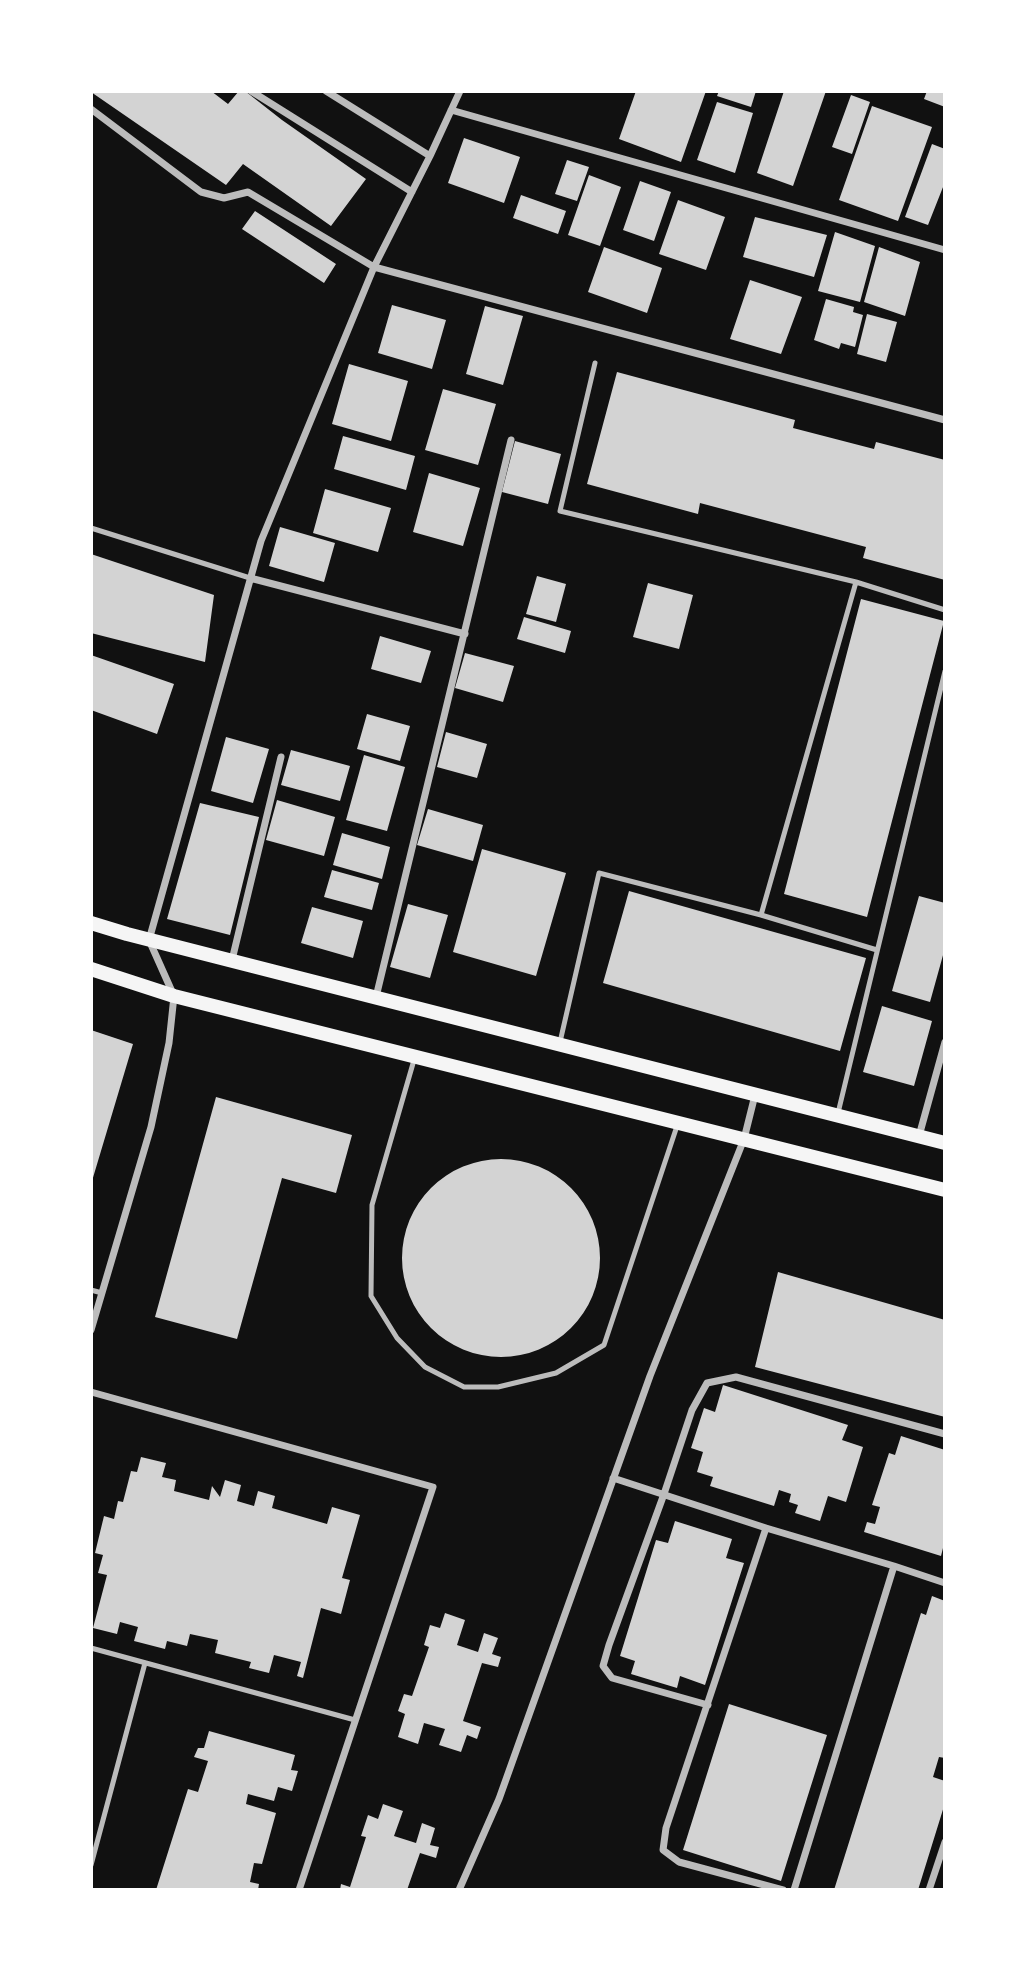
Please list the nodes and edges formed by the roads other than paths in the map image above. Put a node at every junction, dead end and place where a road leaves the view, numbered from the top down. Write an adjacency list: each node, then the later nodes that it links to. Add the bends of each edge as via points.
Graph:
1 (251, 91): 7 (street)
2 (326, 91): 6 (street)
3 (460, 91): 5 (street)
4 (91, 109): 9 (street, via 201,192 224,198 248,192)
5 (451, 110): 6 (street); 8 (street)
6 (430, 156): 7 (street)
7 (412, 192): 9 (street)
8 (945, 250)
9 (374, 267): 11 (street); 14 (street)
10 (595, 363): 15 (lane, via 560,511)
11 (945, 420)
12 (511, 440): 17 (street)
13 (91, 528): 14 (lane)
14 (250, 578): 17 (street); 22 (street)
15 (856, 582): 16 (lane); 20 (lane)
16 (945, 610)
17 (465, 634): 27 (street)
18 (945, 671): 23 (lane)
19 (281, 757): 24 (street)
20 (761, 915): 23 (lane); 29 (lane, via 599,873)
21 (91, 923): 22 (main road)
22 (149, 940): 24 (main road); 26 (street)
23 (877, 950): 32 (lane)
24 (232, 961): 27 (main road)
25 (91, 969): 26 (main road)
26 (174, 996): 30 (main road); 39 (street, via 151,1127)
27 (376, 998): 29 (main road)
28 (945, 1042): 34 (street)
29 (560, 1045): 31 (main road)
30 (415, 1057): 33 (main road); 33 (lane, via 372,1205 371,1296 397,1338 425,1367 464,1387 498,1387 556,1373 604,1345)
31 (755, 1095): 32 (main road); 35 (street)
32 (837, 1116): 34 (main road)
33 (678, 1123): 35 (main road)
34 (919, 1137): 36 (main road)
35 (744, 1139): 37 (main road); 43 (street)
36 (945, 1143)
37 (945, 1190)
38 (91, 1290): 39 (lane)
39 (102, 1293): 40 (street)
40 (91, 1330)
41 (91, 1392): 51 (street, via 433,1487)
42 (945, 1434): 44 (street, via 736,1377 707,1383 692,1410)
43 (613, 1478): 44 (street); 55 (street, via 499,1799)
44 (664, 1494): 45 (street); 50 (street, via 603,1666 612,1678)
45 (766, 1528): 46 (street); 50 (street)
46 (894, 1566): 47 (street); 57 (street)
47 (945, 1583)
48 (91, 1648): 49 (lane)
49 (145, 1663): 51 (lane); 53 (lane)
50 (708, 1705): 56 (street, via 666,1828 663,1850 679,1862)
51 (355, 1720): 54 (street)
52 (945, 1842): 58 (street)
53 (91, 1865)
54 (299, 1890)
55 (459, 1890)
56 (783, 1890)
57 (794, 1890)
58 (929, 1890)

